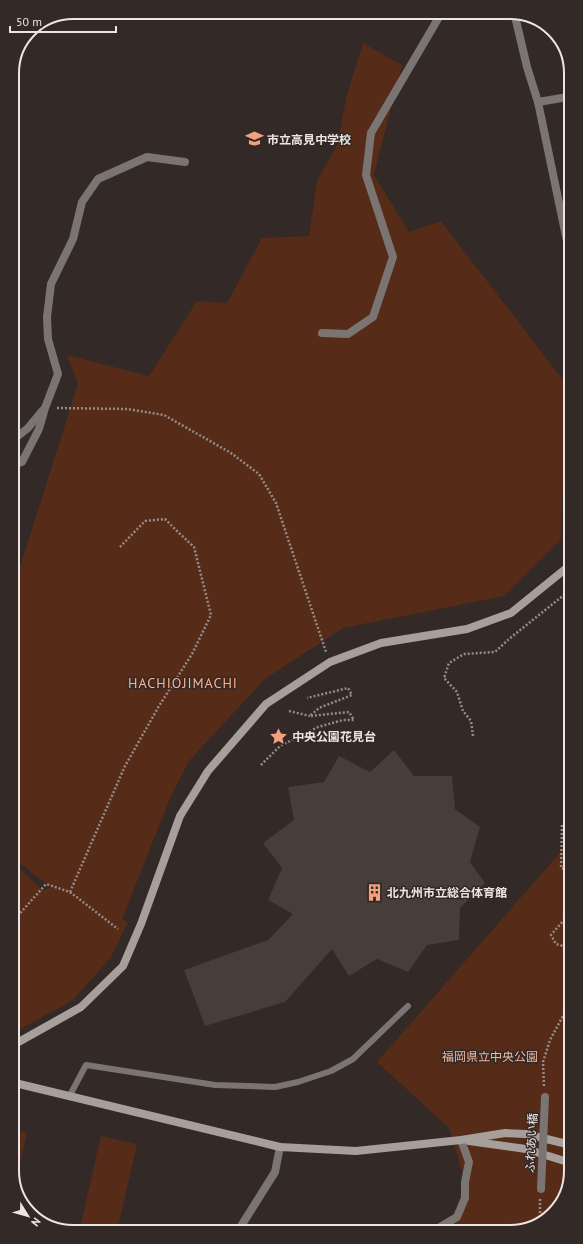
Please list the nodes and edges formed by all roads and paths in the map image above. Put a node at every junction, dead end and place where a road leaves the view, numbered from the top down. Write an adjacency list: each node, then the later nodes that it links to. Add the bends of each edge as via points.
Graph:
1 (438, 19): 7 (street, via 372,133 366,175 393,257 373,316 348,334)
2 (516, 19): 4 (street)
3 (564, 98): 4 (street)
4 (538, 102): 6 (street)
5 (185, 162): 8 (street, via 147,157 98,179 82,202 73,239 51,284 47,317 48,339 58,374)
6 (564, 227)
7 (322, 333)
8 (45, 408): 9 (street); 10 (street, via 39,429 22,462); 14 (path, via 127,409 164,415 231,453 259,474 276,504)
9 (19, 435)
10 (19, 463)
11 (119, 548): 22 (path, via 146,521 165,519 194,547 212,615 192,654 125,766)
12 (564, 570): 14 (street, via 511,613 466,629 381,643)
13 (564, 595): 18 (path, via 495,652 464,654 449,663 444,678 457,692 463,712 471,722)
14 (330, 662): 29 (street, via 266,704 208,771 180,816 123,966 81,1007)
15 (307, 698): 17 (path, via 348,688 352,695 319,708)
16 (289, 711): 17 (path)
17 (310, 716): 19 (path, via 349,712 354,720 343,720 318,727 280,746)
18 (473, 736)
19 (261, 766)
20 (562, 825): 21 (path, via 561,868)
21 (564, 869)
22 (70, 892): 23 (path, via 46,884); 25 (path)
23 (19, 914)
24 (564, 920): 26 (path, via 551,935 556,944)
25 (118, 929)
26 (564, 945)
27 (408, 1006): 31 (lane, via 353,1059 331,1071 298,1082 275,1087 215,1085 86,1065)
28 (564, 1015): 32 (path, via 550,1040 543,1062)
29 (19, 1042)
30 (19, 1084): 31 (street)
31 (69, 1097): 35 (street)
32 (545, 1097): 37 (street, ふれあい橋, bridge)
33 (461, 1140): 34 (street, via 505,1133 526,1134); 35 (street, via 356,1151); 36 (street, via 526,1149); 40 (street, via 469,1162 465,1182 466,1198 457,1217)
34 (564, 1143)
35 (280, 1147): 39 (street, via 275,1172)
36 (564, 1160)
37 (541, 1189): 38 (path)
38 (540, 1216)
39 (242, 1225)
40 (444, 1225)

